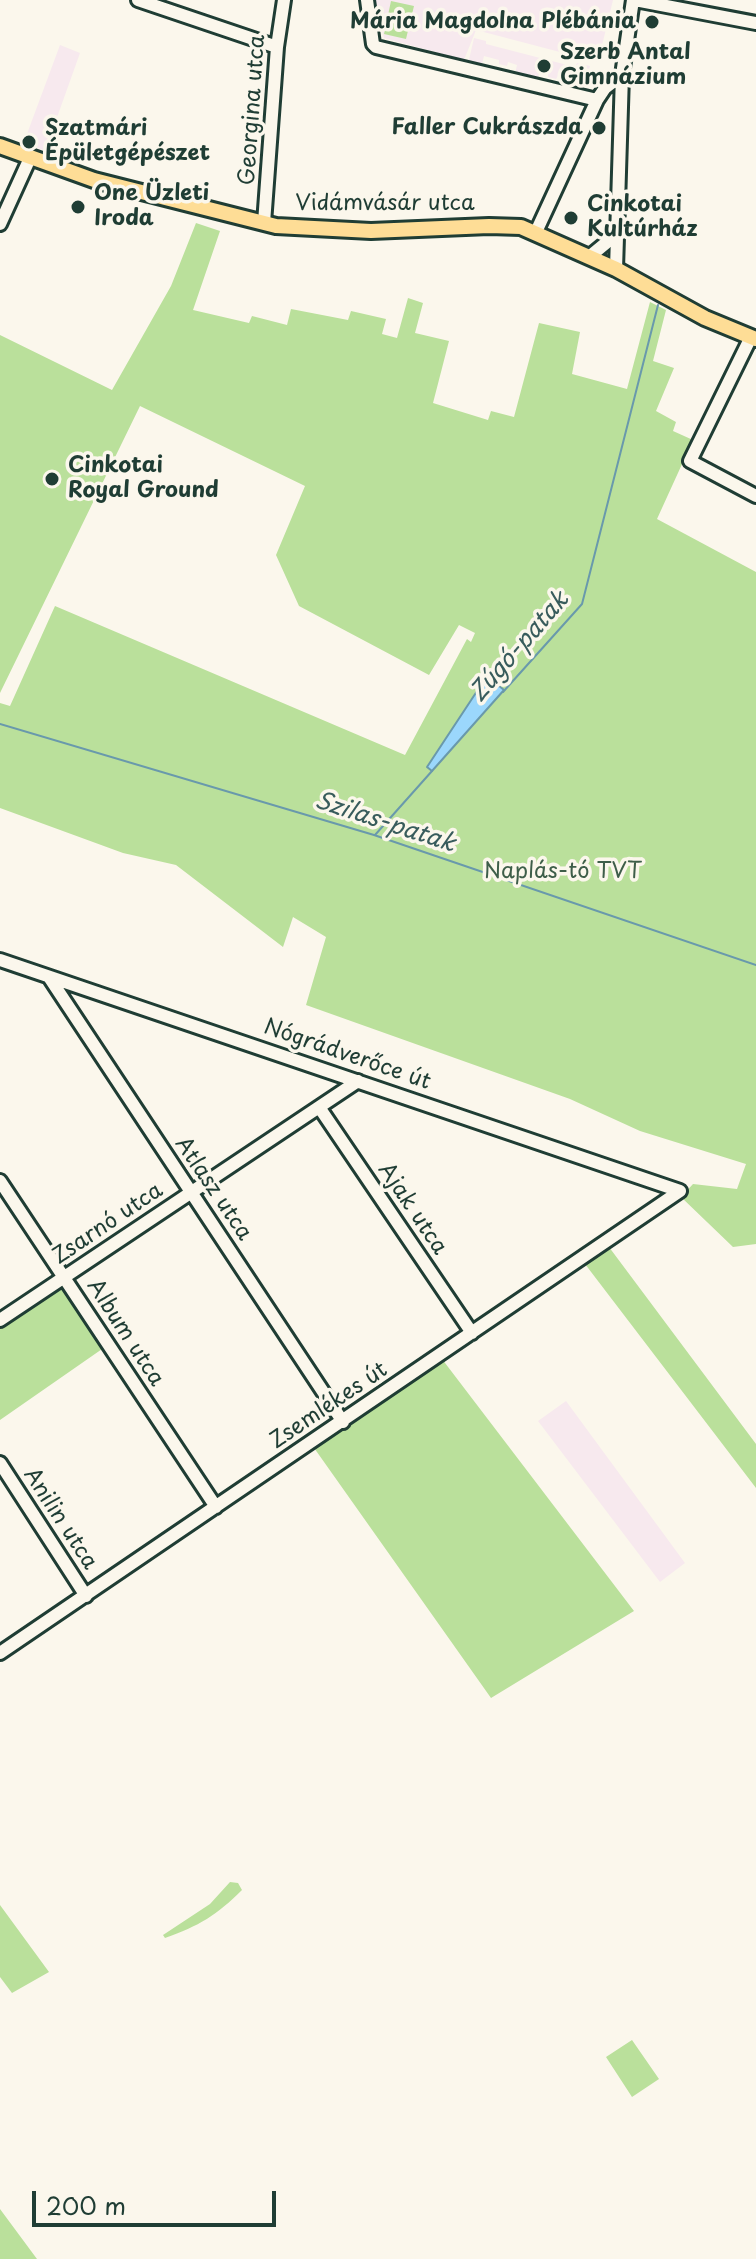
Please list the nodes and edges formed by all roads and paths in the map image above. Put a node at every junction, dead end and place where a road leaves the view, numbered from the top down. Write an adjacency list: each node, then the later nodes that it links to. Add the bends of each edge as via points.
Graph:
1 (138, 0): 6 (street)
2 (284, 0): 6 (street, Georgina utca)
3 (367, 0): 8 (street, via 376,47)
4 (634, 0): 5 (street); 7 (street)
5 (756, 23)
6 (277, 47): 11 (street, Georgina utca)
7 (622, 75): 8 (street); 13 (street)
8 (597, 100): 14 (street)
9 (0, 146): 10 (main road, Vidámvásár utca)
10 (30, 158): 11 (main road, Vidámvásár utca, via 135,192); 12 (street)
11 (264, 223): 14 (main road, Vidámvásár utca, via 371,231 504,225)
12 (0, 224)
13 (617, 226): 15 (street); 16 (street)
14 (536, 232): 15 (main road, Vidámvásár utca)
15 (589, 257): 16 (main road, Vidámvásár utca)
16 (616, 269): 17 (main road, Vidámvásár utca, via 705,318)
17 (754, 338): 18 (street, via 690,461)
18 (756, 496)
19 (0, 960): 20 (street, Nógrádverőce út)
20 (49, 977): 21 (street, Nógrádverőce út); 25 (street, Atlasz utca)
21 (358, 1081): 22 (street, Zsarnó utca); 24 (street, Nógrádverőce út)
22 (319, 1107): 25 (street, Zsarnó utca); 28 (street, Ajak utca)
23 (0, 1181): 26 (street, Album utca)
24 (680, 1191): 28 (street, Zsemlékes út)
25 (191, 1192): 26 (street, Zsarnó utca); 29 (street, Atlasz utca)
26 (64, 1277): 27 (street, Zsarnó utca); 31 (street, Album utca)
27 (0, 1320)
28 (472, 1333): 29 (street, Zsemlékes út)
29 (343, 1422): 31 (street, Zsemlékes út)
30 (0, 1463): 32 (street, Anilin utca)
31 (216, 1507): 32 (street, Zsemlékes út)
32 (86, 1596): 33 (street, Zsemlékes út)
33 (0, 1653)

